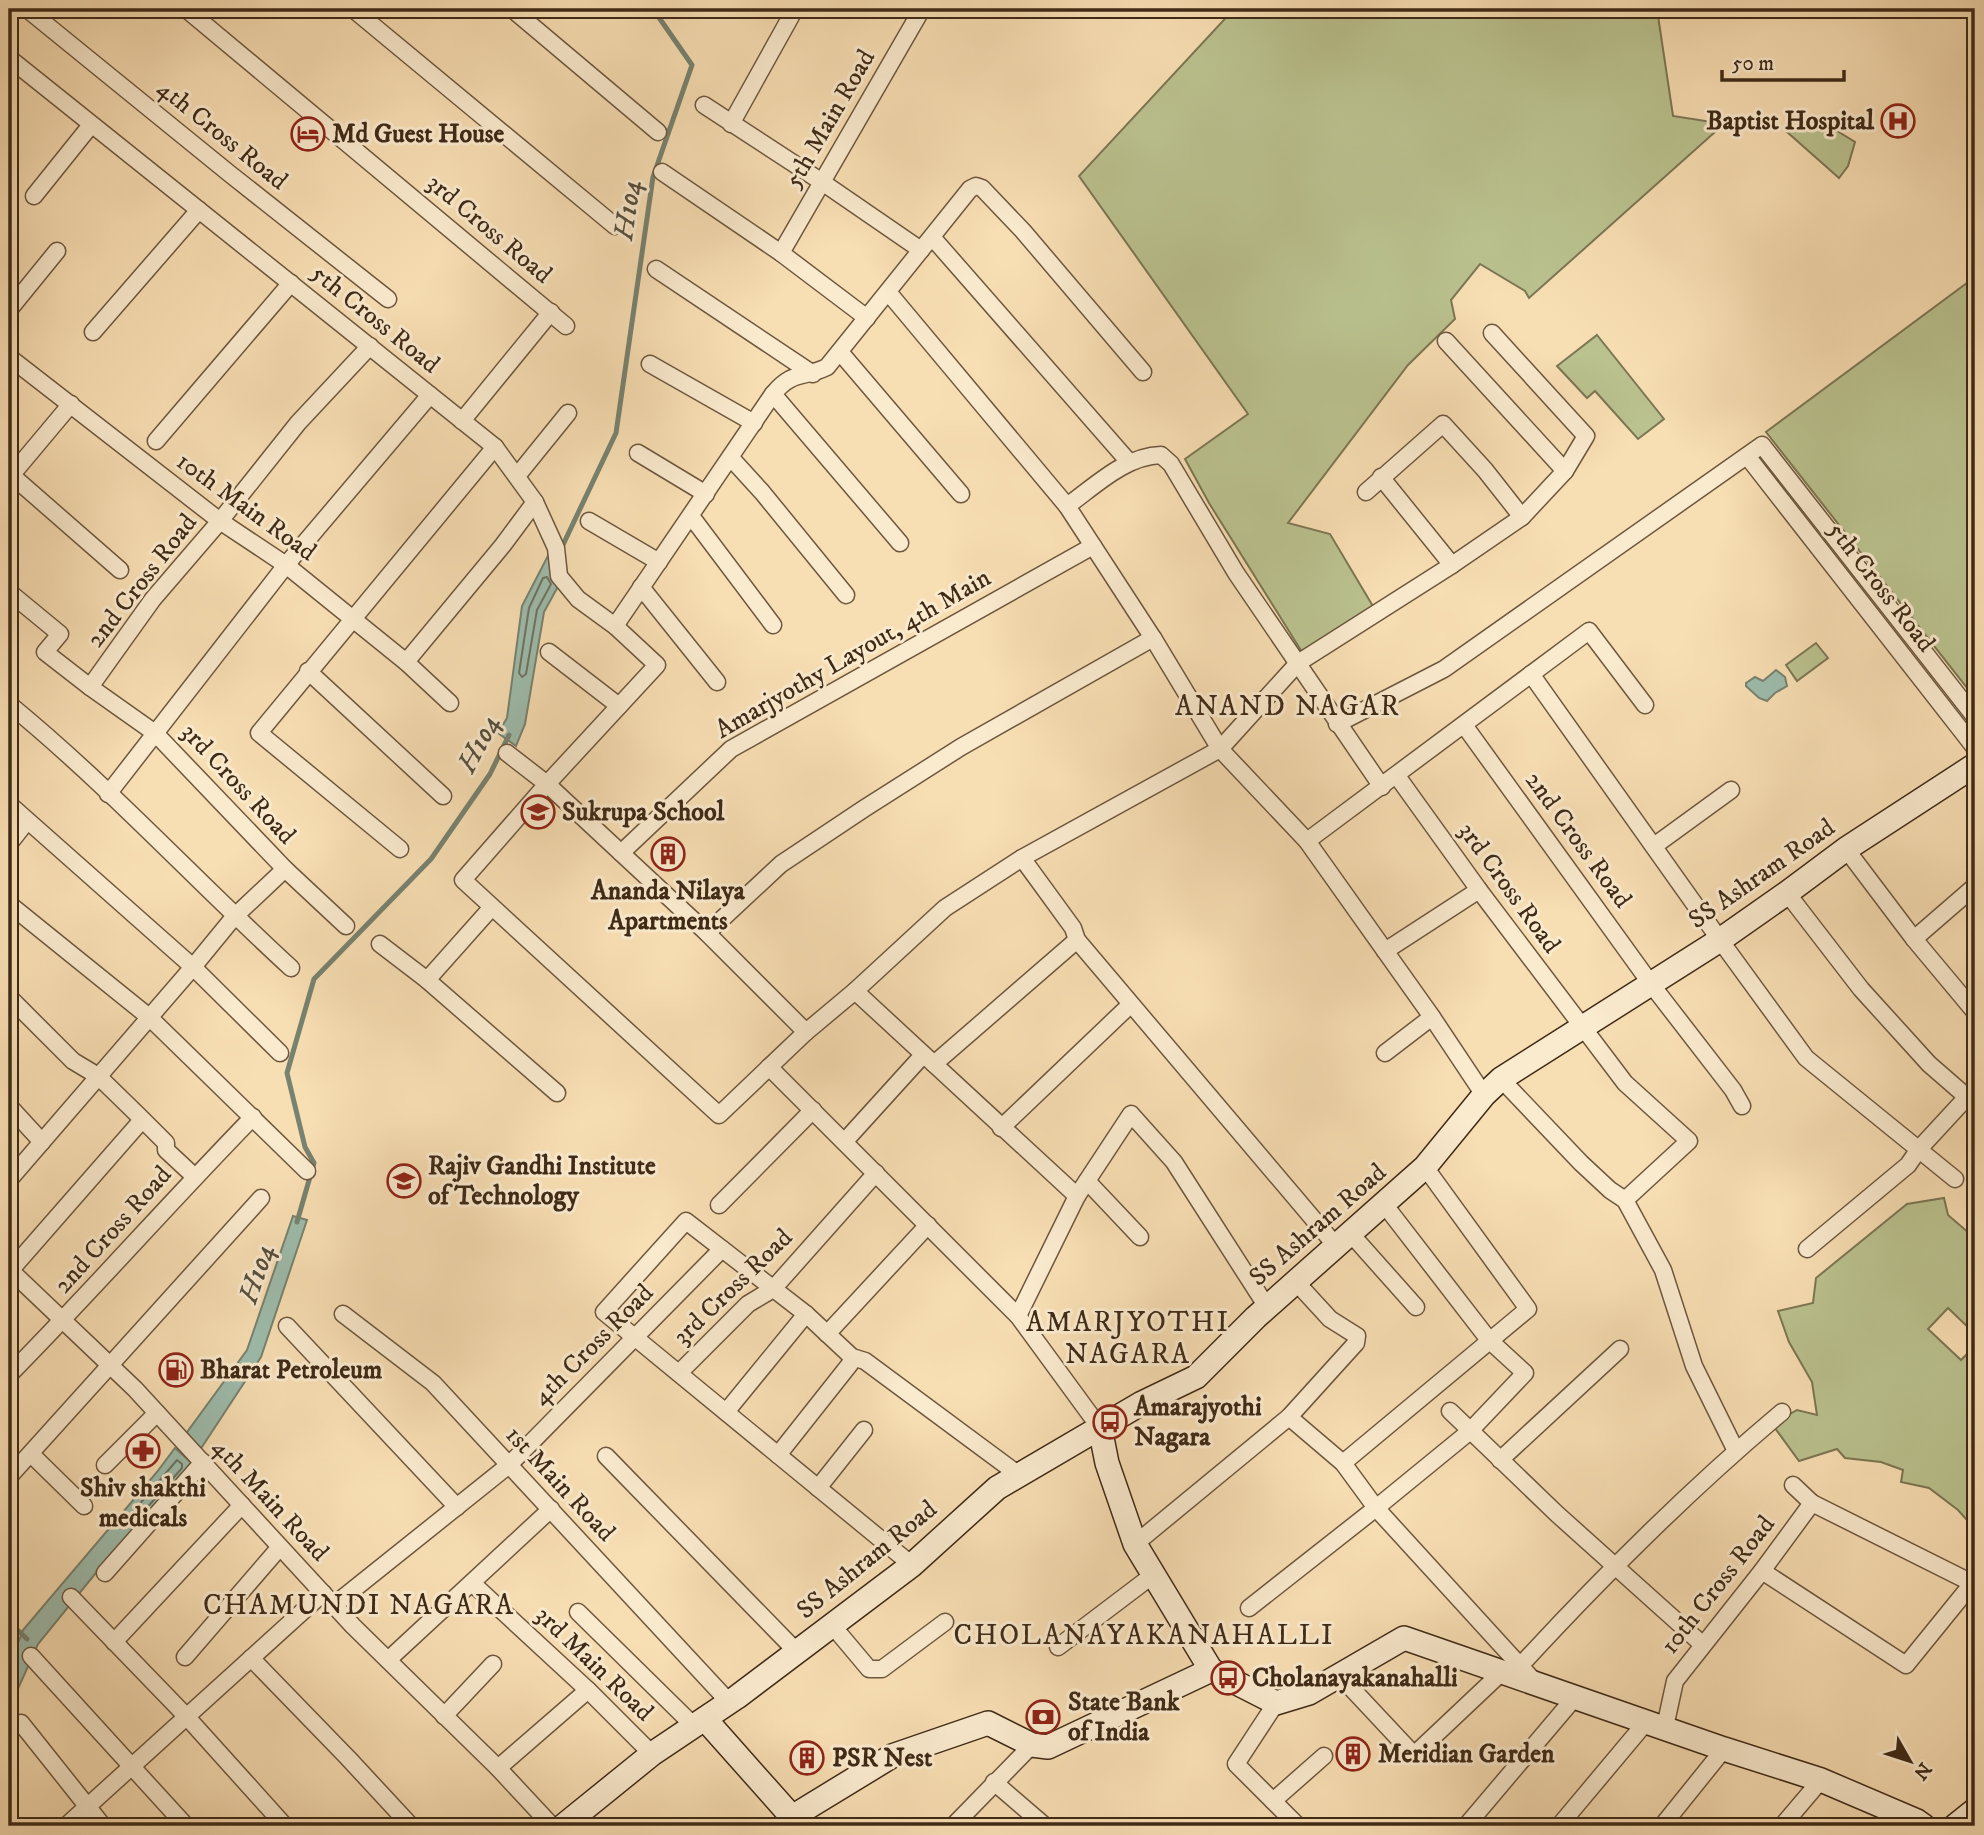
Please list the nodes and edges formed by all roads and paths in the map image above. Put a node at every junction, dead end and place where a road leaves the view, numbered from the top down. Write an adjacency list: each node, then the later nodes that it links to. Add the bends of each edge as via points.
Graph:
1 (27, 9): 24 (street, 4th Cross Road)
2 (186, 9): 26 (street, 3rd Cross Road)
3 (353, 9): 16 (street)
4 (796, 9): 9 (street)
5 (922, 9): 13 (street, 5th Main Road)
6 (523, 12): 11 (street, via 593,79)
7 (9, 58): 10 (street, 5th Cross Road)
8 (704, 105): 9 (street)
9 (731, 124): 13 (street)
10 (91, 125): 14 (street); 15 (street, 5th Cross Road)
11 (658, 132)
12 (662, 172): 20 (street)
13 (822, 182): 18 (street); 20 (street, 5th Main Road)
14 (34, 196)
15 (199, 210): 22 (street, 5th Cross Road); 29 (street)
16 (615, 226)
17 (932, 237): 18 (street); 36 (street, via 970,189 982,188); 49 (street)
18 (921, 250): 23 (street)
19 (57, 251): 25 (street)
20 (781, 253): 27 (street)
21 (656, 269): 37 (street)
22 (291, 283): 32 (street, 5th Cross Road); 44 (street)
23 (888, 292): 27 (street); 58 (street)
24 (388, 299)
25 (9, 310)
26 (551, 312): 28 (street, 3rd Cross Road); 42 (street)
27 (867, 318): 33 (street)
28 (566, 326)
29 (93, 332)
30 (1492, 333): 50 (street, via 1586,436)
31 (1446, 341): 50 (street)
32 (370, 346): 39 (street, 5th Cross Road); 61 (street, 2nd Cross Road, via 298,423)
33 (840, 352): 37 (street); 56 (street)
34 (9, 357): 40 (street, 10th Main Road)
35 (650, 364): 43 (street)
36 (1143, 372)
37 (813, 374): 38 (street, via 784,381)
38 (773, 394): 43 (street); 63 (street)
39 (429, 395): 42 (street, 5th Cross Road); 66 (street, 3rd Cross Road)
40 (71, 404): 51 (street); 61 (street, 10th Main Road)
41 (568, 413): 52 (street)
42 (462, 421): 45 (street, 5th Cross Road)
43 (754, 423): 48 (street)
44 (156, 440)
45 (495, 447): 52 (street, 5th Cross Road); 74 (street)
46 (638, 453): 55 (street)
47 (1747, 456): 70 (street, 5th Cross Road, via 1762,445); 73 (street, 5th Cross Road); 90 (street, via 1444,669)
48 (731, 458): 55 (street); 72 (street)
49 (1129, 462): 58 (street); 80 (street, via 1161,454 1171,464 1236,573)
50 (1564, 471): 60 (street)
51 (10, 475): 68 (street, 2nd Cross Road)
52 (517, 476): 57 (street, 5th Cross Road)
53 (1381, 477): 54 (street); 60 (street, via 1443,424); 67 (street)
54 (1366, 492)
55 (706, 494): 59 (street)
56 (961, 494)
57 (536, 502): 76 (street, 5th Cross Road, via 556,548 559,576 578,599); 79 (street)
58 (1067, 506): 64 (street)
59 (691, 516): 65 (street); 75 (street)
60 (1522, 517): 67 (street)
61 (220, 521): 66 (street, 10th Main Road); 84 (street, 2nd Cross Road, via 153,599)
62 (589, 521): 65 (street)
63 (900, 543)
64 (1093, 546): 77 (street); 110 (street, Amarjyothy Layout, 4th Main, via 731,749)
65 (659, 562): 69 (street)
66 (286, 565): 74 (street, 10th Main Road); 92 (street, 3rd Cross Road)
67 (1452, 565): 80 (street)
68 (120, 570)
69 (641, 587): 76 (street); 83 (street)
70 (1874, 588): 73 (street); 89 (street, 5th Cross Road)
71 (9, 592): 84 (street, 3rd Cross Road, via 60,634 45,652)
72 (846, 595)
73 (1860, 600): 93 (street, 5th Cross Road)
74 (352, 619): 79 (street, 10th Main Road); 81 (street)
75 (773, 625)
76 (615, 626): 88 (street, via 657,665)
77 (1153, 638): 94 (street); 120 (street, via 961,747 865,808 781,864)
78 (549, 652): 88 (street)
79 (406, 662): 85 (street, 10th Main Road)
80 (1298, 663): 90 (street); 94 (street)
81 (308, 671): 102 (street); 108 (street, via 259,733)
82 (1531, 674): 87 (street, via 1589,631); 91 (street); 107 (street)
83 (717, 682)
84 (90, 688): 92 (street, 3rd Cross Road)
85 (450, 703)
86 (9, 704): 101 (street)
87 (1645, 705)
88 (619, 706): 98 (street)
89 (1975, 717)
90 (1337, 724): 99 (street)
91 (1464, 725): 97 (street); 129 (street, 2nd Cross Road)
92 (155, 733): 101 (street); 112 (street, 3rd Cross Road)
93 (1975, 748)
94 (1220, 749): 105 (street); 111 (street)
95 (507, 753): 98 (street)
96 (1975, 765): 109 (street, SS Ashram Road)
97 (1397, 776): 99 (street); 114 (street, 3rd Cross Road)
98 (547, 784): 110 (street); 117 (street, via 463,880)
99 (1382, 787): 105 (street)
100 (1731, 790): 107 (street)
101 (108, 794): 118 (street)
102 (443, 796)
103 (9, 804): 104 (street)
104 (27, 821): 106 (street); 126 (street)
105 (1307, 841): 125 (street)
106 (9, 844)
107 (1654, 846): 123 (street)
108 (400, 849)
109 (1846, 849): 115 (street, SS Ashram Road); 121 (street)
110 (621, 853): 120 (street)
111 (1022, 858): 122 (street); 130 (street, via 946,908)
112 (285, 869): 118 (street); 119 (street, 3rd Cross Road)
113 (1974, 887): 121 (street)
114 (1479, 890): 125 (street); 136 (street, 3rd Cross Road)
115 (1787, 893): 123 (street, SS Ashram Road); 146 (street, via 1861,989 1929,1064)
116 (9, 904): 134 (street)
117 (492, 907): 128 (street); 141 (street, via 719,1115)
118 (234, 917): 126 (street); 127 (street)
119 (346, 926)
120 (708, 933): 137 (street)
121 (1914, 939): 133 (street)
122 (1077, 940): 132 (street); 140 (street)
123 (1720, 940): 129 (street, SS Ashram Road); 155 (street, via 1806,1058)
124 (380, 944): 128 (street)
125 (1385, 951): 135 (street)
126 (193, 967): 134 (street); 138 (street)
127 (291, 968)
128 (427, 979): 144 (street)
129 (1651, 984): 136 (street, SS Ashram Road); 148 (street, 2nd Cross Road)
130 (855, 991): 137 (street); 140 (street)
131 (9, 997): 142 (street, via 73,1061)
132 (1130, 1004): 152 (street); 170 (street)
133 (1975, 1012)
134 (149, 1017): 142 (street); 150 (street)
135 (1432, 1017): 139 (street); 145 (street)
136 (1583, 1028): 143 (street, SS Ashram Road); 165 (street, 3rd Cross Road, via 1625,1083 1689,1141)
137 (806, 1032): 141 (street)
138 (280, 1053)
139 (1385, 1053)
140 (929, 1059): 152 (street); 153 (street)
141 (769, 1067): 149 (street)
142 (97, 1076): 151 (street); 154 (street)
143 (1501, 1079): 145 (street, SS Ashram Road); 165 (street, via 1581,1163)
144 (558, 1093)
145 (1483, 1094): 156 (street, SS Ashram Road)
146 (1971, 1100): 155 (street)
147 (9, 1106): 154 (street)
148 (1742, 1106)
149 (813, 1110): 153 (street); 167 (street)
150 (253, 1117): 157 (street); 159 (street, 2nd Cross Road)
151 (142, 1120): 159 (street); 173 (street)
152 (1001, 1128): 163 (street)
153 (845, 1141): 158 (street)
154 (42, 1142): 161 (street)
155 (1919, 1149): 160 (street); 172 (street, via 1908,1165)
156 (1425, 1167): 166 (street, SS Ashram Road); 185 (street, via 1528,1309)
157 (307, 1171)
158 (876, 1173): 168 (street); 175 (street, 3rd Cross Road)
159 (195, 1177): 181 (street, 2nd Cross Road)
160 (1955, 1179)
161 (9, 1180)
162 (1087, 1181): 163 (street); 169 (street); 176 (street, via 1131,1114 1174,1161)
163 (1077, 1196): 180 (street)
164 (261, 1198): 188 (street)
165 (1625, 1200): 199 (street, via 1663,1270 1695,1366)
166 (1384, 1204): 170 (street, SS Ashram Road); 185 (street)
167 (719, 1205)
168 (928, 1225): 180 (street); 183 (street)
169 (1140, 1237)
170 (1344, 1241): 174 (street, SS Ashram Road); 177 (street)
171 (722, 1249): 175 (street); 184 (street, 4th Cross Road); 184 (street, via 686,1221 604,1312)
172 (1807, 1249)
173 (9, 1270): 181 (street, 4th Main Road)
174 (1296, 1282): 176 (street, SS Ashram Road); 195 (street, via 1330,1320 1357,1339)
175 (773, 1289): 179 (street); 189 (street, 3rd Cross Road, via 748,1304)
176 (1267, 1307): 196 (street, SS Ashram Road, via 1196,1377)
177 (1416, 1307)
178 (343, 1314): 207 (street, 1st Main Road, via 433,1383)
179 (806, 1314): 183 (street); 192 (street)
180 (1018, 1316): 196 (street)
181 (64, 1320): 188 (street, 4th Main Road); 190 (street, 2nd Cross Road)
182 (287, 1326): 215 (street)
183 (827, 1334): 187 (street)
184 (634, 1337): 189 (street); 207 (street, 4th Cross Road)
185 (1489, 1340): 198 (street, via 1525,1373); 205 (street)
186 (1620, 1349): 203 (street)
187 (852, 1357): 201 (street); 208 (street, via 865,1361)
188 (108, 1365): 194 (street, 4th Main Road); 200 (street)
189 (679, 1373): 192 (street)
190 (9, 1375)
191 (1450, 1411): 198 (street)
192 (726, 1412): 201 (street)
193 (1782, 1412): 199 (street)
194 (157, 1413): 204 (street, 4th Main Road); 206 (street)
195 (1289, 1417): 205 (street); 218 (street)
196 (1100, 1428): 208 (street, SS Ashram Road); 218 (street)
197 (864, 1430): 211 (street)
198 (1469, 1432): 203 (street); 216 (street)
199 (1736, 1451): 221 (street)
200 (32, 1455): 209 (street); 214 (street)
201 (778, 1455): 211 (street)
202 (606, 1456): 236 (street)
203 (1500, 1460): 221 (street)
204 (203, 1462): 213 (street, 4th Main Road); 223 (street)
205 (1343, 1463): 216 (street)
206 (105, 1465)
207 (509, 1465): 215 (street, 4th Cross Road); 217 (street, 1st Main Road)
208 (1019, 1475): 220 (street, SS Ashram Road, via 997,1488)
209 (9, 1477)
210 (1793, 1485): 212 (street)
211 (818, 1488): 220 (street)
212 (1812, 1503): 222 (street, 10th Cross Road); 225 (street)
213 (242, 1505): 219 (street, 4th Main Road); 233 (street)
214 (85, 1506)
215 (457, 1507): 228 (street, 4th Cross Road)
216 (1376, 1508): 229 (street); 242 (street)
217 (551, 1510): 226 (street); 247 (street, 1st Main Road)
218 (1135, 1544): 224 (street)
219 (280, 1547): 228 (street, 4th Main Road); 238 (street)
220 (912, 1565): 232 (street, SS Ashram Road)
221 (1614, 1567): 234 (street); 242 (street)
222 (1762, 1571): 225 (street, via 1906,1665); 234 (street, 10th Cross Road)
223 (105, 1573)
224 (1153, 1575): 235 (street); 243 (street)
225 (1974, 1582)
226 (472, 1583): 240 (street); 245 (street, 3rd Main Road)
227 (71, 1597): 233 (street)
228 (328, 1599): 239 (street, 4th Cross Road); 240 (street, 4th Main Road)
229 (1249, 1608)
230 (578, 1612): 252 (street)
231 (945, 1622): 232 (street, via 881,1669 869,1669)
232 (832, 1625): 236 (street, SS Ashram Road)
233 (114, 1642): 249 (street)
234 (1703, 1645): 253 (street, 10th Cross Road, via 1675,1681)
235 (1058, 1647)
236 (797, 1652): 247 (street, SS Ashram Road)
237 (31, 1657): 258 (street)
238 (185, 1657)
239 (251, 1658): 249 (street, 4th Cross Road); 270 (street)
240 (388, 1660): 250 (street, 4th Main Road)
241 (493, 1664): 250 (street)
242 (1511, 1669): 244 (street, via 1405,1638); 244 (street, via 1414,1755); 246 (street)
243 (1211, 1670): 248 (street); 254 (street, via 1048,1747)
244 (1340, 1675): 248 (street, via 1310,1693)
245 (588, 1690): 256 (street, 3rd Main Road); 259 (street)
246 (1576, 1696): 253 (street); 276 (street)
247 (729, 1702): 252 (street, SS Ashram Road)
248 (1276, 1703): 262 (street, via 1236,1764)
249 (186, 1716): 258 (street, 4th Cross Road); 269 (street)
250 (444, 1716): 259 (street, 4th Main Road)
251 (21, 1723): 263 (street)
252 (700, 1723): 256 (street, SS Ashram Road); 265 (street)
253 (1656, 1724): 255 (street); 277 (street)
254 (1032, 1745): 261 (street); 265 (street, via 988,1723 892,1756)
255 (1724, 1749): 260 (street); 278 (street)
256 (652, 1754): 272 (street, SS Ashram Road)
257 (1324, 1756): 262 (street)
258 (132, 1765): 263 (street, 4th Cross Road); 268 (street)
259 (498, 1768): 271 (street, 4th Main Road)
260 (1821, 1780): 279 (street); 280 (street)
261 (995, 1782): 273 (street); 274 (street)
262 (1273, 1801): 275 (street)
263 (87, 1807): 266 (street, 4th Cross Road); 267 (street)
264 (1975, 1810): 281 (street)
265 (787, 1822)
266 (66, 1826)
267 (103, 1826)
268 (186, 1826)
269 (285, 1826)
270 (411, 1826)
271 (552, 1826)
272 (563, 1826)
273 (953, 1826)
274 (1045, 1826)
275 (1298, 1826)
276 (1466, 1826)
277 (1559, 1826)
278 (1662, 1826)
279 (1782, 1826)
280 (1924, 1826)
281 (1955, 1826)

